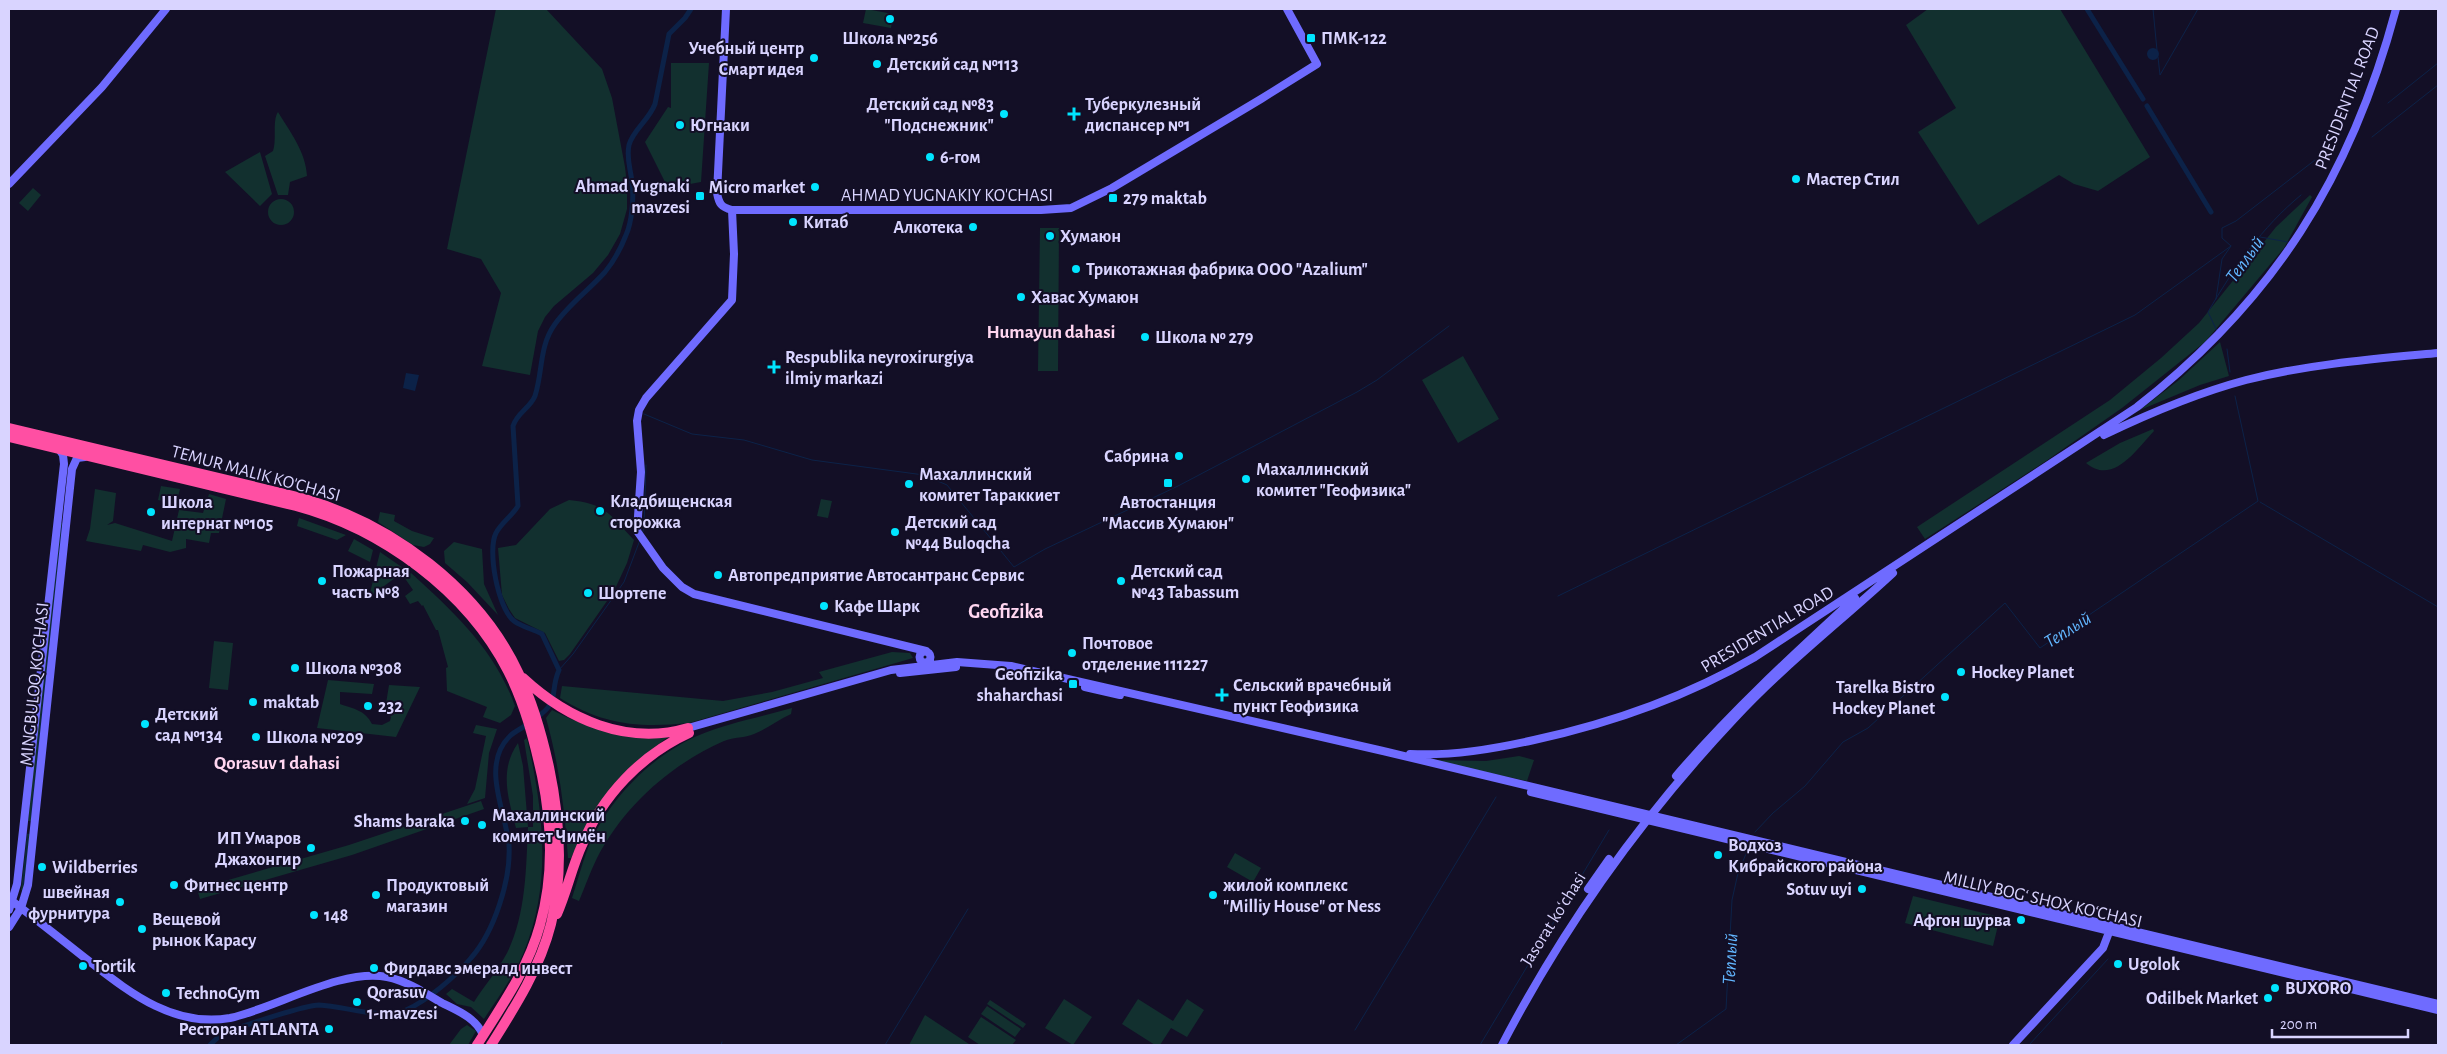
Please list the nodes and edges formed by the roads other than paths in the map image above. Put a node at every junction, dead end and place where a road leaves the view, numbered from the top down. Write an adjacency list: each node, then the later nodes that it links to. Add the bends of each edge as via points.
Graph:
1 (166, 9): 5 (main road, via 102,87)
2 (726, 9): 6 (main road, AHMAD YUGNAKIY KO'CHASI, via 717,186 718,203)
3 (1287, 9): 6 (main road, AHMAD YUGNAKIY KO'CHASI, via 1317,64 1079,205 1041,210)
4 (2396, 9): 11 (main road, PRESIDENTIAL ROAD, via 2343,156 2316,208 2276,269 2221,334 2176,376)
5 (9, 184)
6 (732, 210): 18 (main road, via 732,300 646,398 638,412 636,424 641,472 637,529 640,536 663,568 694,594 912,648)
7 (2438, 353): 11 (main road, PRESIDENTIAL ROAD, via 2320,366 2244,381 2166,407)
8 (9, 428): 13 (highway, TEMUR MALIK KO'CHASI)
9 (9, 436): 10 (highway, TEMUR MALIK KO'CHASI)
10 (59, 449): 12 (highway, TEMUR MALIK KO'CHASI); 14 (main road, MINGBULOQ KO'CHASI, via 64,461)
11 (2074, 450): 16 (main road, PRESIDENTIAL ROAD)
12 (95, 457): 13 (highway, TEMUR MALIK KO'CHASI); 15 (main road, MINGBULOQ KO'CHASI, via 80,456 74,463)
13 (216, 482): 19 (highway, TEMUR MALIK KO'CHASI, via 327,506 362,520 394,539 440,573 472,604 492,628); 20 (highway, TEMUR MALIK KO'CHASI, via 324,514 357,528 399,554 438,584 472,619 500,658)
14 (58, 518): 15 (main road); 23 (main road, MINGBULOQ KO'CHASI)
15 (67, 519): 24 (main road, MINGBULOQ KO'CHASI)
16 (1915, 553): 17 (main road, PRESIDENTIAL ROAD); 25 (main road, via 1790,663 1734,718)
17 (1871, 583): 22 (main road, PRESIDENTIAL ROAD, via 1732,670 1642,710 1574,730 1475,752 1435,755); 25 (main road, via 1742,704 1697,751)
18 (926, 662): 21 (main road); 22 (main road, via 1000,664); 25 (main road, via 1045,677)
19 (520, 675): 20 (highway, TEMUR MALIK KO'CHASI); 21 (highway, via 552,703 590,722 620,731)
20 (532, 721): 31 (highway, TEMUR MALIK KO'CHASI, via 555,799 560,845 555,905); 36 (highway, TEMUR MALIK KO'CHASI, via 550,827 548,888 530,953)
21 (689, 731): 31 (highway, via 645,761 604,804 581,845)
22 (1383, 751): 25 (main road)
23 (25, 815): 24 (main road); 26 (main road, MINGBULOQ KO'CHASI)
24 (35, 816): 27 (main road, MINGBULOQ KO'CHASI, via 28,886)
25 (1646, 817): 30 (main road, MILLIY BOG‘ SHOX KO‘CHASI); 40 (main road, Jasorat koʻchasi, via 1598,874); 41 (main road, Jasorat koʻchasi, via 1575,917)
26 (12, 902): 27 (main road); 28 (main road, MINGBULOQ KO'CHASI)
27 (21, 908): 29 (main road, MINGBULOQ KO'CHASI); 35 (main road, via 139,998 179,1015 211,1020 236,1016 360,976 394,979)
28 (9, 910)
29 (9, 927)
30 (2110, 928): 32 (main road, MILLIY BOG‘ SHOX KO‘CHASI); 42 (main road, via 2103,948)
31 (545, 945): 39 (highway, TEMUR MALIK KO'CHASI, via 524,992)
32 (2324, 979): 33 (main road, MILLIY BOG‘ SHOX KO‘CHASI); 34 (main road, MILLIY BOG‘ SHOX KO‘CHASI)
33 (2438, 1004)
34 (2438, 1010)
35 (468, 1017): 36 (main road); 37 (main road)
36 (492, 1020): 37 (highway, TEMUR MALIK KO'CHASI)
37 (483, 1035): 38 (highway, TEMUR MALIK KO'CHASI)
38 (477, 1045)
39 (491, 1045)
40 (1496, 1045)
41 (1502, 1045)
42 (2013, 1045)

